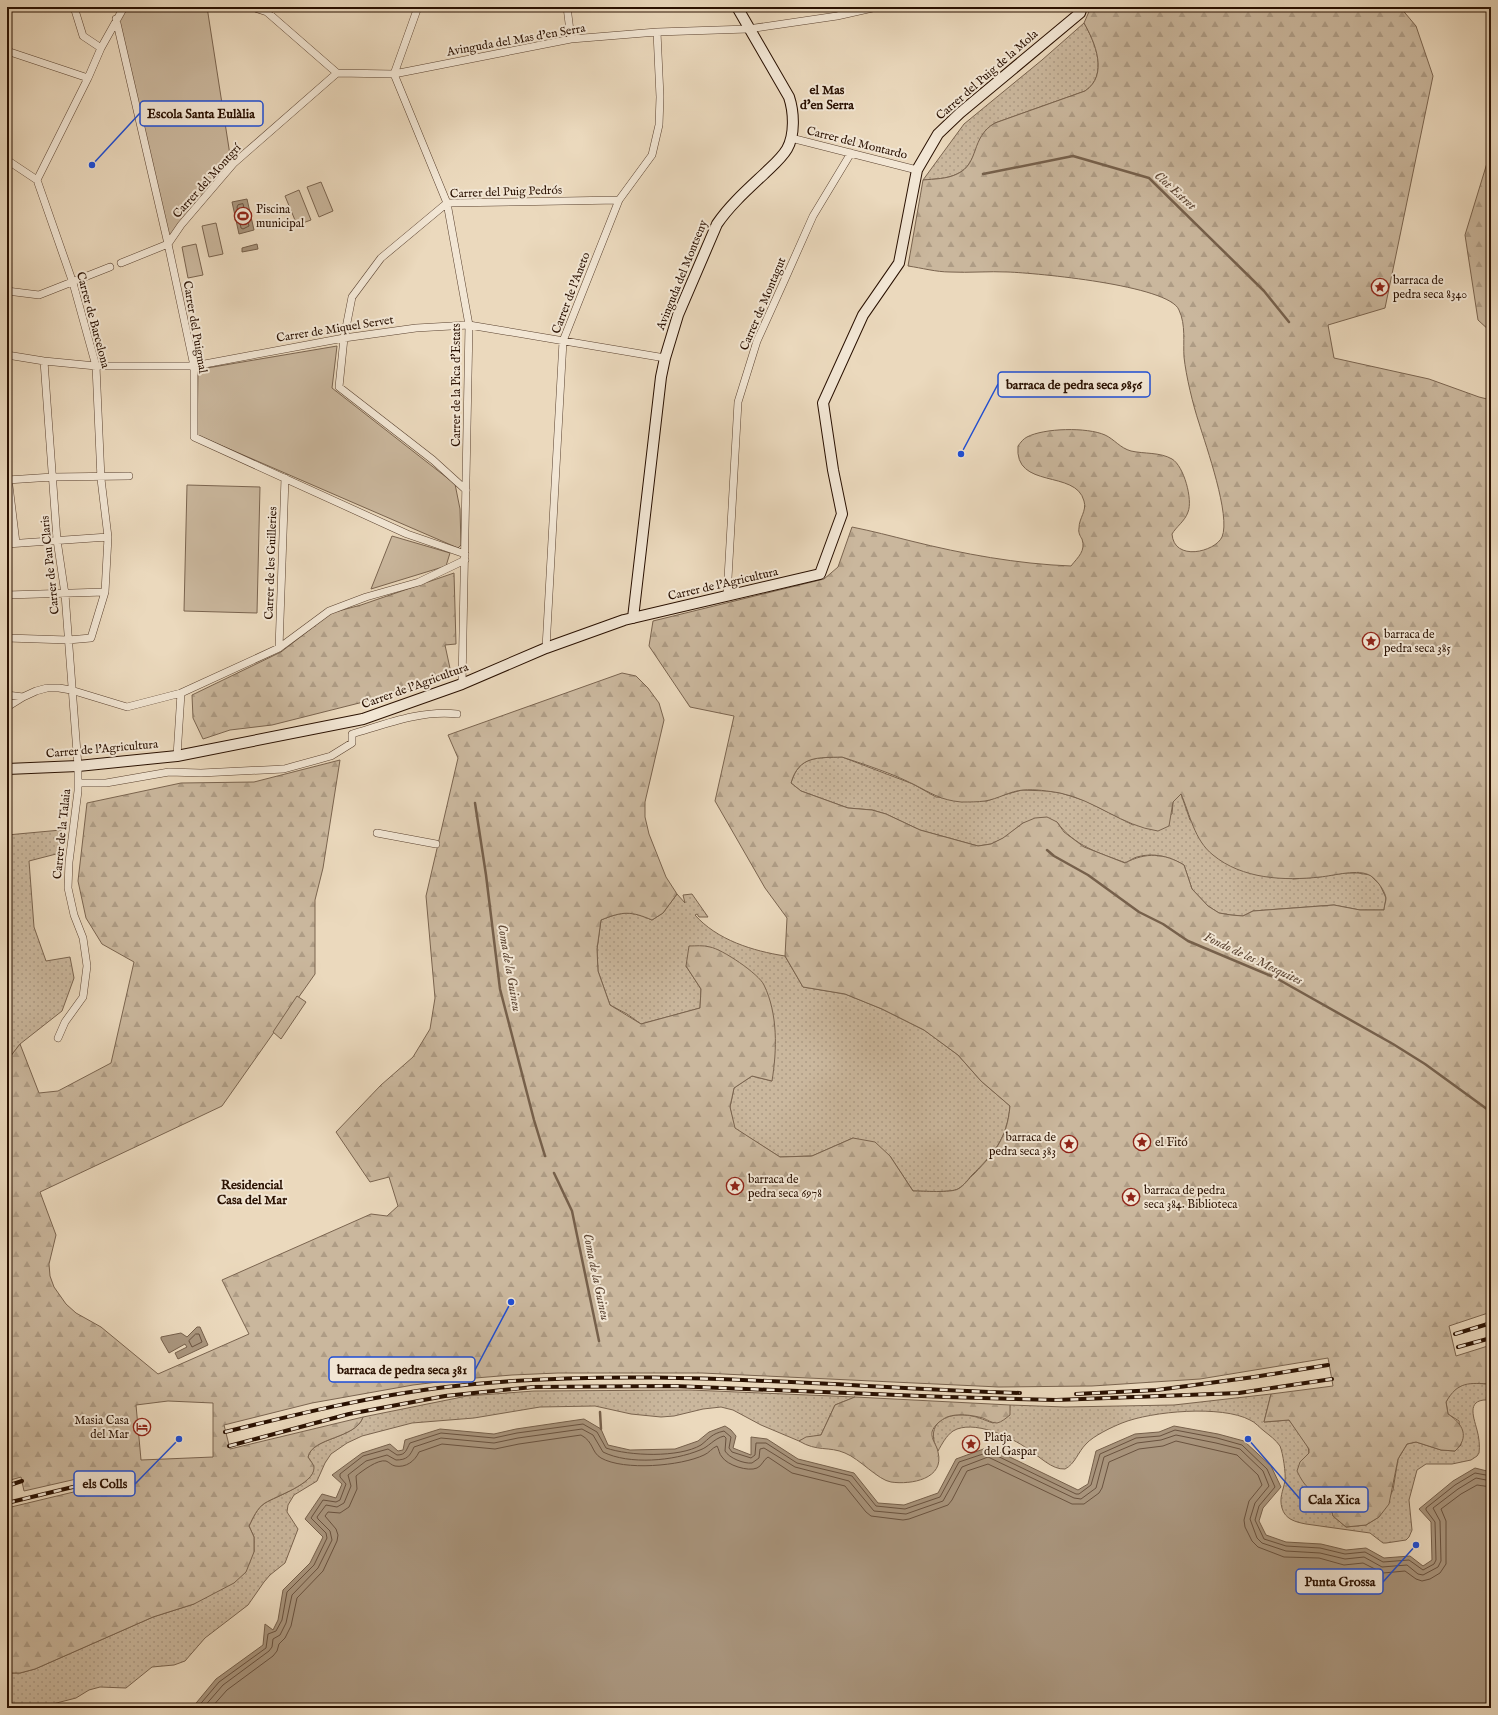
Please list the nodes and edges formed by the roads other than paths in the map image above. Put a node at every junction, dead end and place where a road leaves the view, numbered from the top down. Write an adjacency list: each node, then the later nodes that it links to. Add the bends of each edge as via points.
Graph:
1 (74, 7): 15 (street, via 83,36)
2 (124, 7): 11 (street)
3 (252, 7): 10 (street)
4 (273, 7): 10 (street)
5 (418, 7): 18 (street)
6 (567, 7): 14 (street)
7 (737, 7): 12 (street, Avinguda del Montseny)
8 (877, 7): 12 (street, Avinguda del Mas d'en Serra, via 837,16)
9 (1082, 7): 23 (street, Carrer del Puig de la Mola, via 1080,13 954,118 938,134)
10 (267, 12): 17 (street)
11 (116, 19): 15 (street); 27 (street, Carrer del Puigmal)
12 (748, 29): 13 (street, Avinguda del Mas d'en Serra); 20 (street, Avinguda del Montseny, via 789,98 793,115)
13 (658, 32): 14 (street, Avinguda del Mas d'en Serra); 25 (street, Carrer de l'Aneto, via 659,125 652,155)
14 (571, 39): 18 (street, Avinguda del Mas d'en Serra)
15 (101, 48): 19 (street)
16 (7, 50): 19 (street)
17 (337, 73): 18 (street, Avinguda del Mas d'en Serra); 27 (street, Carrer del Montgrí, via 234,163)
18 (394, 74): 26 (street, Carrer de la Pica d'Estats)
19 (88, 78): 24 (street)
20 (791, 138): 21 (street, Carrer del Montardo); 36 (street, Avinguda del Montseny, via 779,159 724,213 717,224 678,315)
21 (851, 153): 23 (street, Carrer del Montardo); 56 (street, Carrer de Montagut, via 813,216 757,340 738,402)
22 (7, 160): 24 (street)
23 (917, 170): 52 (street, Carrer del Puig de la Mola, via 899,263 863,315 823,403 842,514)
24 (37, 180): 30 (street, Carrer de Barcelona)
25 (619, 200): 26 (street, Carrer del Puig Pedrós); 34 (street, Carrer de l'Aneto)
26 (447, 203): 32 (street, Carrer de la Pica d'Estats); 33 (street, Carrer del Puig Pedrós, via 381,258 352,297)
27 (168, 244): 28 (street); 39 (street, Carrer del Puigmal)
28 (121, 263)
29 (110, 267): 30 (street)
30 (73, 283): 31 (street, via 39,295); 38 (street, Carrer de Barcelona)
31 (7, 291)
32 (469, 325): 33 (street, Carrer de Miquel Servet, via 416,328); 34 (street, Carrer de Miquel Servet); 46 (street, Carrer de la Pica d'Estats)
33 (344, 338): 39 (street, Carrer de Miquel Servet); 46 (street, Carrer del Puig Pedrós, via 339,387 433,460)
34 (563, 341): 36 (street, Carrer de Miquel Servet); 61 (street, Carrer de l'Aneto)
35 (7, 355): 37 (street, Carrer de Miquel Servet)
36 (665, 358): 57 (street, Avinguda del Montseny)
37 (44, 361): 38 (street, Carrer de Miquel Servet); 43 (street, Carrer de Pau Claris)
38 (96, 366): 39 (street, Carrer de Miquel Servet); 41 (street, Carrer de Barcelona)
39 (194, 366): 44 (street, Carrer del Puigmal, via 194,437)
40 (7, 469): 45 (street)
41 (101, 476): 42 (street); 43 (street); 47 (street, Carrer de Barcelona)
42 (129, 476)
43 (53, 477): 45 (street); 48 (street, Carrer de Pau Claris)
44 (285, 478): 51 (street, Carrer del Puigmal, via 407,534); 60 (street, Carrer de les Guilleries)
45 (8, 480): 49 (street)
46 (466, 490): 51 (street, Carrer de la Pica d'Estats)
47 (108, 537): 48 (street); 53 (street, Carrer de Barcelona)
48 (57, 540): 49 (street); 54 (street, Carrer de Pau Claris)
49 (16, 543): 50 (street)
50 (7, 544)
51 (465, 557): 60 (street, via 419,582 329,611); 62 (street, Carrer de la Pica d'Estats)
52 (820, 574): 56 (street, Carrer de l'Agricultura)
53 (105, 592): 54 (street); 59 (street, Carrer de Barcelona, via 91,638)
54 (65, 594): 55 (street); 59 (street, Carrer de Pau Claris)
55 (7, 596)
56 (727, 596): 57 (street, Carrer de l'Agricultura)
57 (633, 618): 61 (street, Carrer de l'Agricultura)
58 (7, 638): 59 (street)
59 (68, 640): 63 (street, Carrer de Pau Claris)
60 (279, 648): 64 (street)
61 (546, 648): 62 (street, Carrer de l'Agricultura)
62 (462, 684): 69 (street, Carrer de l'Agricultura, via 363,719)
63 (71, 690): 64 (street, via 127,707); 66 (street, via 47,688); 70 (street, Carrer de Pau Claris)
64 (181, 693): 69 (street)
65 (7, 695): 66 (street)
66 (23, 697): 67 (street)
67 (7, 707)
68 (457, 714): 72 (street, via 440,712 405,718 352,734 352,743 331,756 284,769 169,772 106,783)
69 (177, 756): 70 (street, Carrer de l'Agricultura)
70 (78, 766): 71 (street, Carrer de l'Agricultura); 72 (street, Carrer de la Talaia)
71 (7, 769)
72 (78, 783): 75 (street, Carrer de la Talaia, via 68,888 74,915 83,938 87,966 83,998 65,1022)
73 (377, 833): 74 (street)
74 (436, 844)
75 (58, 1038)

